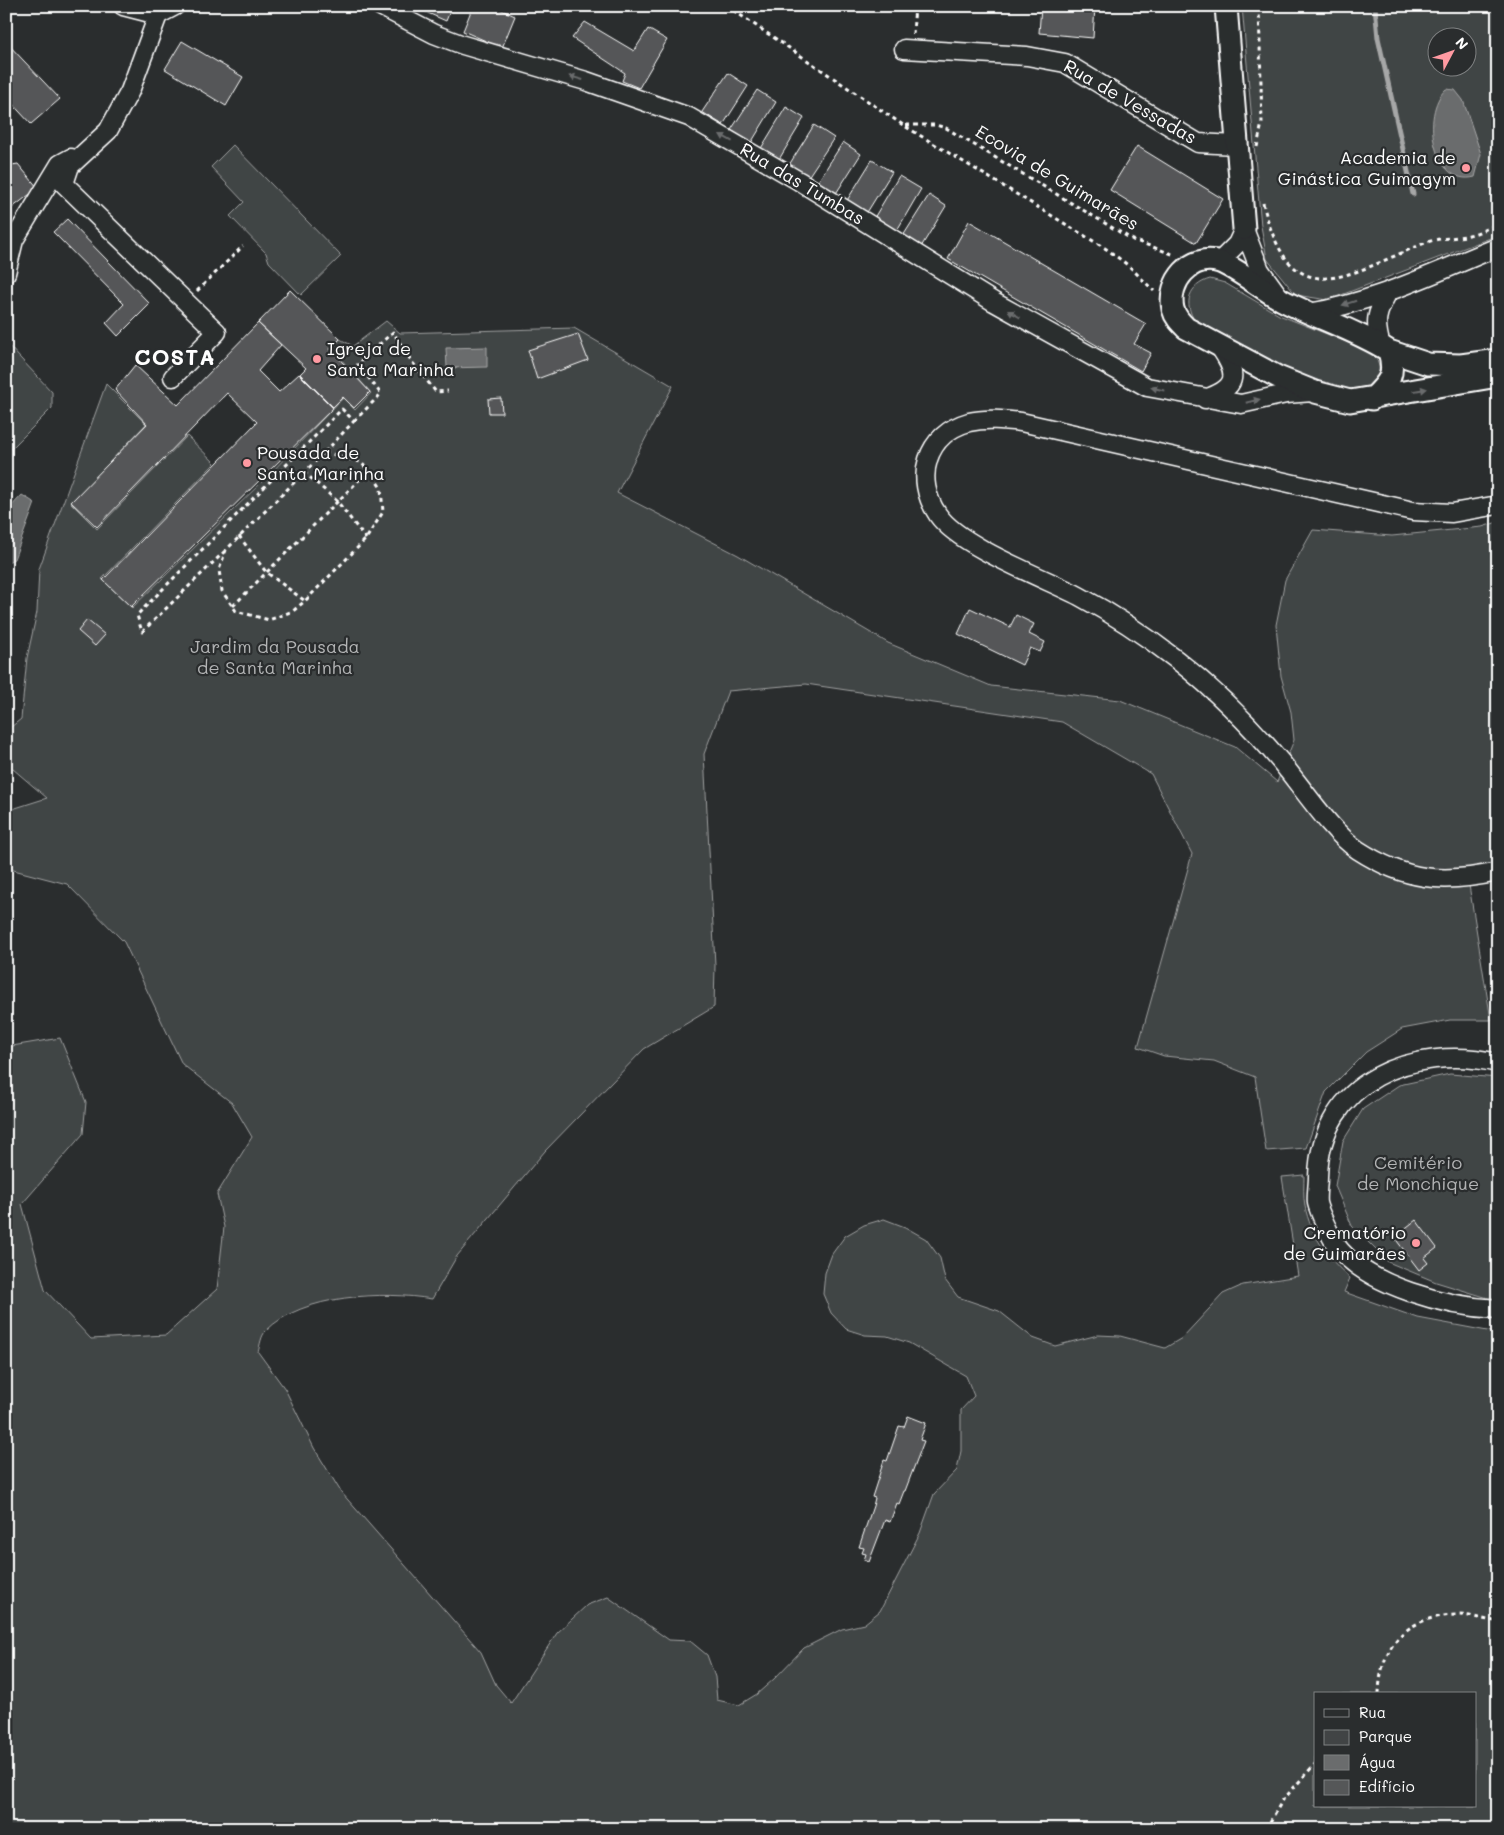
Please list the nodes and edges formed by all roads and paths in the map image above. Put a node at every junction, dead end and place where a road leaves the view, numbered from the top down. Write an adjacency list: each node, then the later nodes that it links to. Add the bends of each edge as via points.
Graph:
1 (122, 6): 8 (street)
2 (175, 6): 8 (street)
3 (380, 6): 33 (street, Rua das Tumbas, one-way to 3, via 1147,387 1118,373 994,302 689,117 434,34)
4 (727, 6): 10 (path)
5 (915, 6): 9 (path)
6 (1226, 6): 12 (street)
7 (1259, 6): 12 (path, via 1262,123)
8 (158, 15): 11 (street, via 130,91 108,131)
9 (908, 50): 12 (street, Rua de Vessadas, via 1027,56 1065,63 1198,143)
10 (903, 125): 18 (path, Ecovia de Guimarães, via 946,128 1133,240); 23 (path, via 1112,254 1140,276)
11 (92, 147): 20 (street, via 60,164 14,240); 30 (street, via 70,166 64,184 217,332)
12 (1246, 150): 15 (street)
13 (1261, 197): 14 (path, via 1274,237 1288,263 1294,269 1328,280 1427,242 1470,235)
14 (1498, 224)
15 (1244, 229): 19 (street, via 1237,244); 24 (street, via 1260,270)
16 (243, 246): 21 (path)
17 (1498, 247): 22 (street)
18 (1198, 262): 19 (street); 26 (street, via 1183,271 1174,285 1173,308 1177,319 1186,328)
19 (1219, 262): 24 (street)
20 (6, 273)
21 (204, 285)
22 (1388, 292): 25 (street, one-way to 25); 27 (street, via 1376,313 1376,329)
23 (1158, 296)
24 (1282, 300): 25 (street)
25 (1309, 313): 27 (street)
26 (1222, 349): 32 (street); 33 (street, via 1233,367 1231,382 1224,392)
27 (1385, 349): 28 (street, via 1428,364 1461,365); 34 (street, via 1392,364 1391,377)
28 (1498, 360)
29 (1498, 376): 34 (street, one-way to 29)
30 (172, 377)
31 (448, 391): 35 (path, via 436,392 393,332 358,364 381,394)
32 (1315, 392): 33 (street, Rua das Tumbas, one-way to 32, via 1241,404 1286,394); 34 (street, via 1350,401)
33 (1205, 398)
34 (1372, 399)
35 (354, 421): 36 (path); 43 (path, via 342,409 136,614 142,632)
36 (325, 452): 37 (path, via 360,462); 38 (path)
37 (369, 470): 39 (path); 42 (path, via 381,488 384,512)
38 (304, 472): 39 (path); 41 (path)
39 (338, 501): 42 (path); 44 (path)
40 (1498, 505): 47 (street, via 1452,513 1413,511 1021,422 995,420 969,422 942,435 928,457 924,473 927,492 938,515 956,532 1119,619 1177,660 1241,718 1356,849 1392,868 1429,879 1468,879)
41 (239, 536): 43 (path); 44 (path)
42 (366, 539): 45 (path)
43 (226, 550): 46 (path, via 220,570 222,591)
44 (266, 572): 45 (path); 46 (path)
45 (305, 601): 46 (path, via 293,611 269,620 236,611)
46 (232, 606)
47 (1498, 872)
48 (1498, 1063): 49 (street, via 1463,1059 1424,1060 1392,1068 1364,1084 1334,1116 1318,1154 1317,1204 1336,1245 1367,1273 1415,1294 1471,1308)
49 (1498, 1309)
50 (1498, 1621): 51 (path, via 1461,1615 1440,1616 1416,1623 1390,1646 1383,1663)
51 (1379, 1692)
52 (1314, 1765): 53 (path, via 1282,1801)
53 (1266, 1829)

